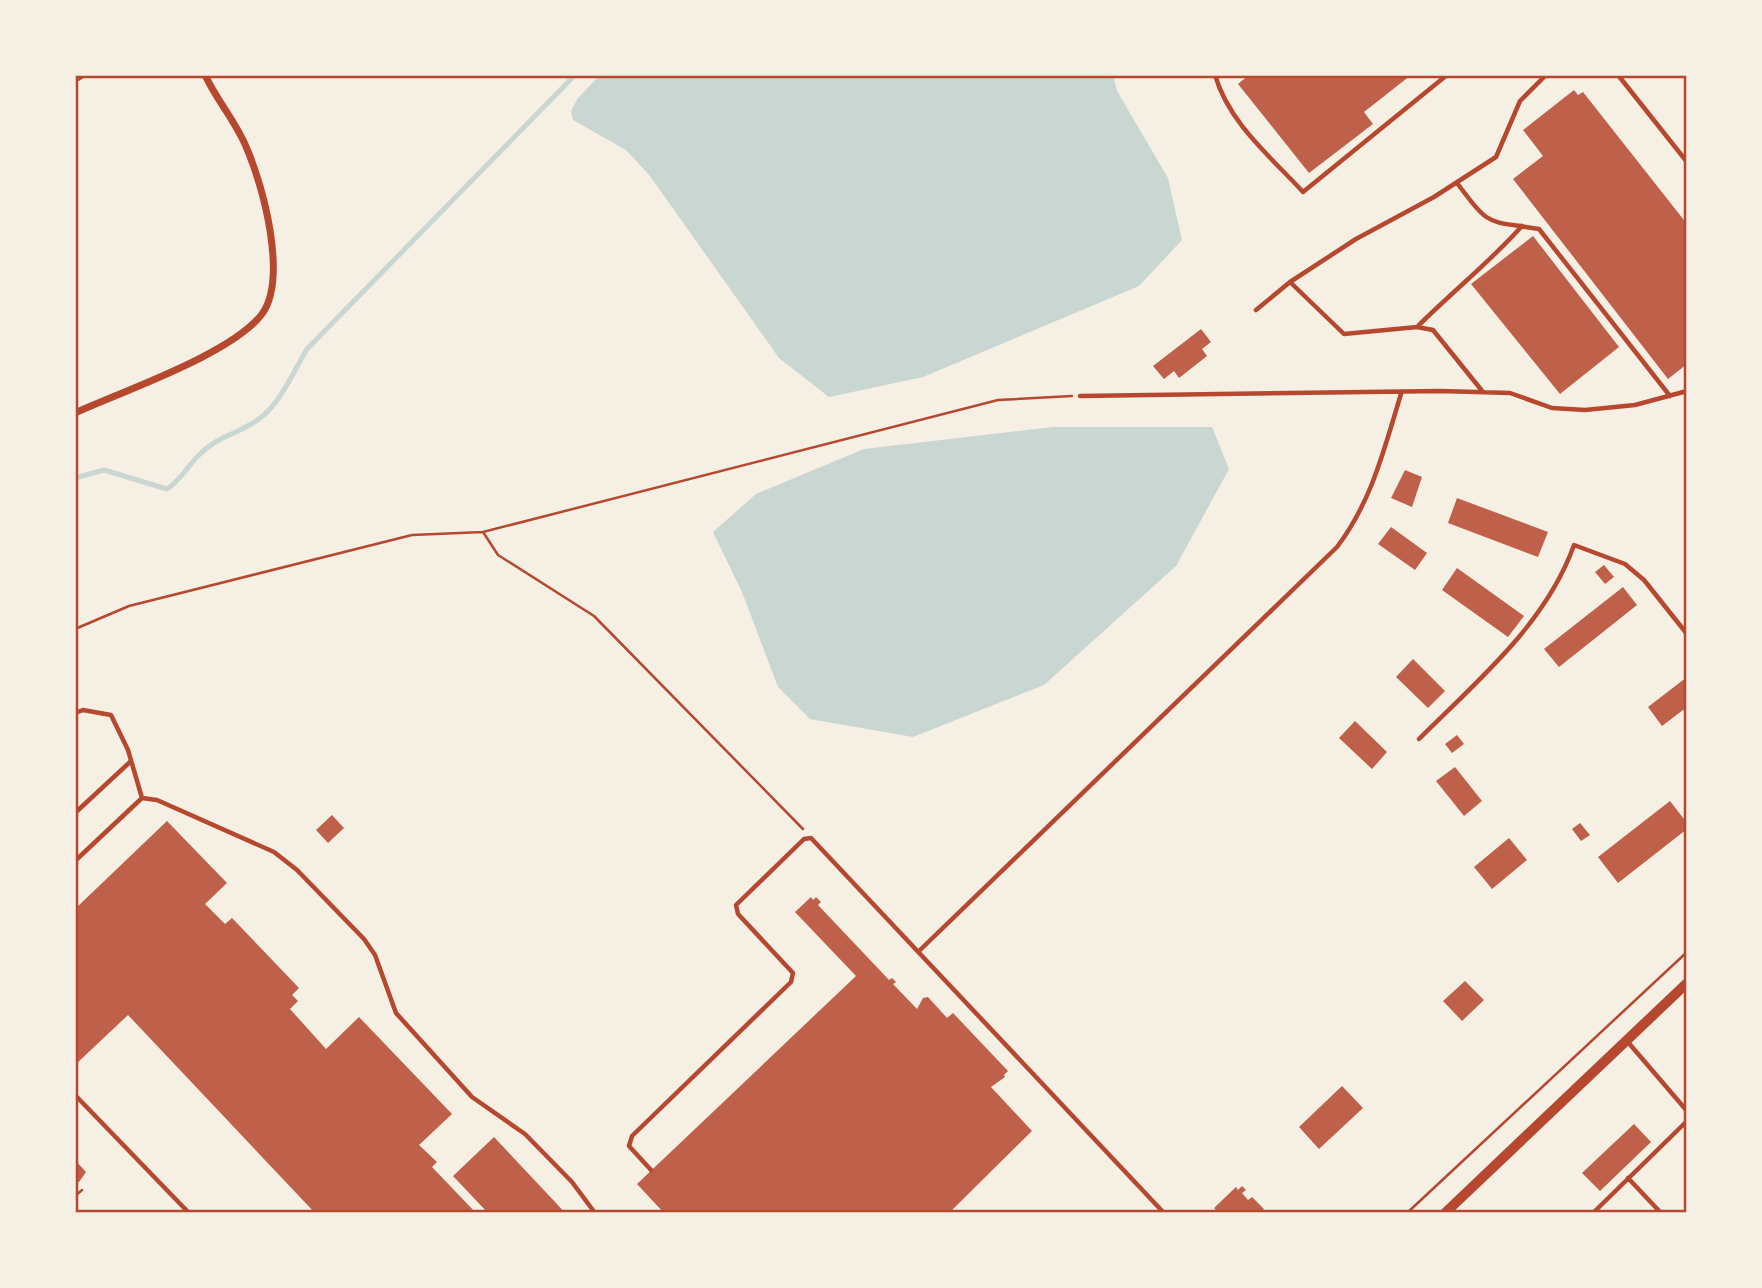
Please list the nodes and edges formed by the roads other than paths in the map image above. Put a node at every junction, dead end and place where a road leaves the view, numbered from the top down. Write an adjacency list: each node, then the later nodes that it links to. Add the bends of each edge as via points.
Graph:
1 (205, 75): 17 (street, via 247,148 271,231 275,269 263,313 203,356)
2 (1215, 75): 3 (lane, via 1234,117 1303,192)
3 (1447, 75)
4 (1546, 75): 7 (lane, via 1520,101 1496,158)
5 (1618, 75): 6 (lane)
6 (1687, 162)
7 (1457, 183): 8 (lane, via 1482,216 1497,225); 9 (lane)
8 (1522, 226): 11 (lane); 16 (lane, via 1539,229)
9 (1290, 282): 10 (lane); 11 (lane, via 1344,334)
10 (1255, 310)
11 (1417, 327): 13 (lane, via 1433,330)
12 (1687, 391): 16 (lane)
13 (1483, 393): 14 (lane); 16 (lane, via 1510,393 1552,408 1585,410)
14 (1401, 394): 15 (lane); 25 (lane, via 1372,488 1337,547)
15 (1080, 396)
16 (1670, 396)
17 (75, 413)
18 (1687, 634): 20 (lane, via 1644,580 1625,564 1574,545 1562,577 1511,647)
19 (75, 713): 21 (lane, via 111,715)
20 (1419, 739)
21 (131, 761): 22 (lane); 23 (lane)
22 (142, 798): 24 (lane); 34 (lane, via 274,852 297,870 364,939 396,1013 472,1097 525,1134)
23 (75, 813)
24 (75, 862)
25 (918, 952): 31 (lane, via 811,838 804,839 736,905 738,914 793,973 791,982 632,1136 629,1146); 35 (lane)
26 (1687, 983): 27 (street)
27 (1627, 1040): 29 (lane); 36 (street)
28 (75, 1095): 33 (lane)
29 (1687, 1111)
30 (1687, 1121): 32 (lane)
31 (651, 1170)
32 (1628, 1178): 37 (lane); 38 (lane)
33 (189, 1213)
34 (595, 1213)
35 (1164, 1213)
36 (1445, 1213)
37 (1593, 1213)
38 (1661, 1213)

